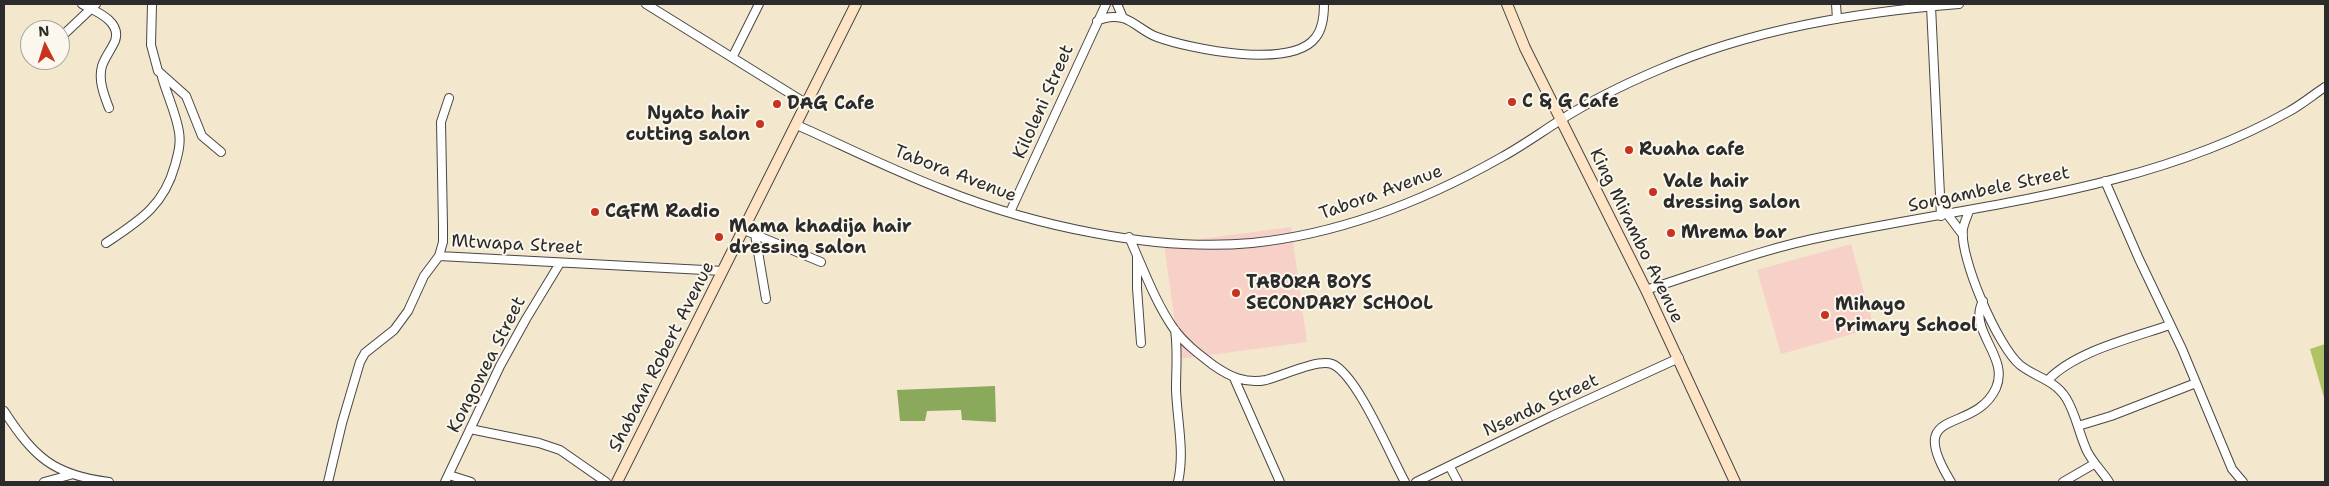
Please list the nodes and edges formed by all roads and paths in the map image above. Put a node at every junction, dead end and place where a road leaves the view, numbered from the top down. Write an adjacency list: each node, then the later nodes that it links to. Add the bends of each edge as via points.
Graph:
1 (82, 4): 12 (street)
2 (152, 4): 20 (street, via 152,54)
3 (646, 4): 19 (street)
4 (759, 4): 19 (street)
5 (856, 4): 23 (street, Shabaan Robert Avenue)
6 (1106, 4): 17 (street, Kiloleni Street)
7 (1117, 4): 15 (street)
8 (1324, 4): 15 (street, via 1322,24 1316,37 1291,51 1271,54 1229,53 1190,47 1155,36)
9 (1507, 4): 25 (street, King Mirambo Avenue)
10 (1836, 4): 16 (street)
11 (1959, 4): 13 (street, Tabora Avenue)
12 (93, 6): 18 (street); 24 (street, via 112,23 116,34 101,74)
13 (1931, 6): 14 (street, Tabora Avenue); 31 (street)
14 (1900, 7): 16 (street, Tabora Avenue)
15 (1123, 18): 17 (street)
16 (1838, 19): 25 (street, Tabora Avenue, via 1686,58 1635,80)
17 (1097, 21): 30 (street, Kiloleni Street)
18 (70, 28)
19 (733, 56): 23 (street)
20 (162, 77): 27 (street, via 186,96 202,136); 36 (street, via 179,131 180,144 174,170 163,196 152,210)
21 (2325, 87): 28 (street, Songambele Street, via 2287,112 2219,143)
22 (449, 98): 38 (street, Mtwapa Street, via 441,122 444,226)
23 (807, 104): 26 (street, Shabaan Robert Avenue)
24 (109, 108)
25 (1561, 119): 35 (street, Tabora Avenue, via 1464,177 1392,209 1334,228 1252,243 1198,244); 42 (street, King Mirambo Avenue)
26 (797, 125): 30 (street, Tabora Avenue, via 941,190); 32 (street, Shabaan Robert Avenue)
27 (221, 152)
28 (2105, 181): 29 (street, Songambele Street); 45 (street)
29 (1969, 211): 31 (street, Songambele Street); 34 (street)
30 (1010, 212): 35 (street, Tabora Avenue, via 1087,231)
31 (1944, 216): 34 (street); 42 (street, Songambele Street, via 1785,245)
32 (744, 230): 33 (street); 41 (street, Shabaan Robert Avenue)
33 (755, 234): 39 (street); 43 (street)
34 (1963, 236): 44 (street)
35 (1129, 237): 37 (street)
36 (106, 243)
37 (1138, 255): 46 (street); 47 (street)
38 (439, 256): 40 (street, Mtwapa Street); 61 (street, via 394,330 365,353 360,362)
39 (821, 262)
40 (560, 263): 41 (street, Mtwapa Street); 54 (street, Kongowea Street, via 526,319)
41 (723, 271): 64 (street, Shabaan Robert Avenue)
42 (1646, 290): 48 (street, King Mirambo Avenue)
43 (766, 299)
44 (1983, 301): 50 (street, via 2010,355 2020,365); 71 (street, via 1978,316 1995,360 1998,379 1986,403 1937,430 1934,445)
45 (2170, 325): 50 (street, via 2077,360); 51 (street)
46 (1175, 330): 49 (street, via 1199,354); 65 (street, via 1181,451)
47 (1141, 343)
48 (1679, 358): 56 (street, Nsenda Street); 70 (street, King Mirambo Avenue)
49 (1234, 378): 66 (street); 67 (street, via 1260,381 1320,363 1340,369 1360,393)
50 (2048, 380): 53 (street, via 2065,397)
51 (2196, 383): 53 (street); 74 (street, via 2232,469)
52 (4, 411): 57 (street, via 47,462)
53 (2078, 426): 55 (street)
54 (470, 429): 58 (street, Kongowea Street); 63 (street, via 560,450)
55 (2094, 464): 72 (street); 73 (street)
56 (1450, 467): 68 (street, Nsenda Street); 69 (street)
57 (70, 475): 59 (street); 60 (street)
58 (447, 479): 62 (street)
59 (44, 482)
60 (109, 482)
61 (328, 482)
62 (471, 482)
63 (606, 482)
64 (617, 482)
65 (1178, 482)
66 (1280, 482)
67 (1405, 482)
68 (1416, 482)
69 (1458, 482)
70 (1736, 482)
71 (1951, 482)
72 (2064, 482)
73 (2109, 482)
74 (2243, 482)

